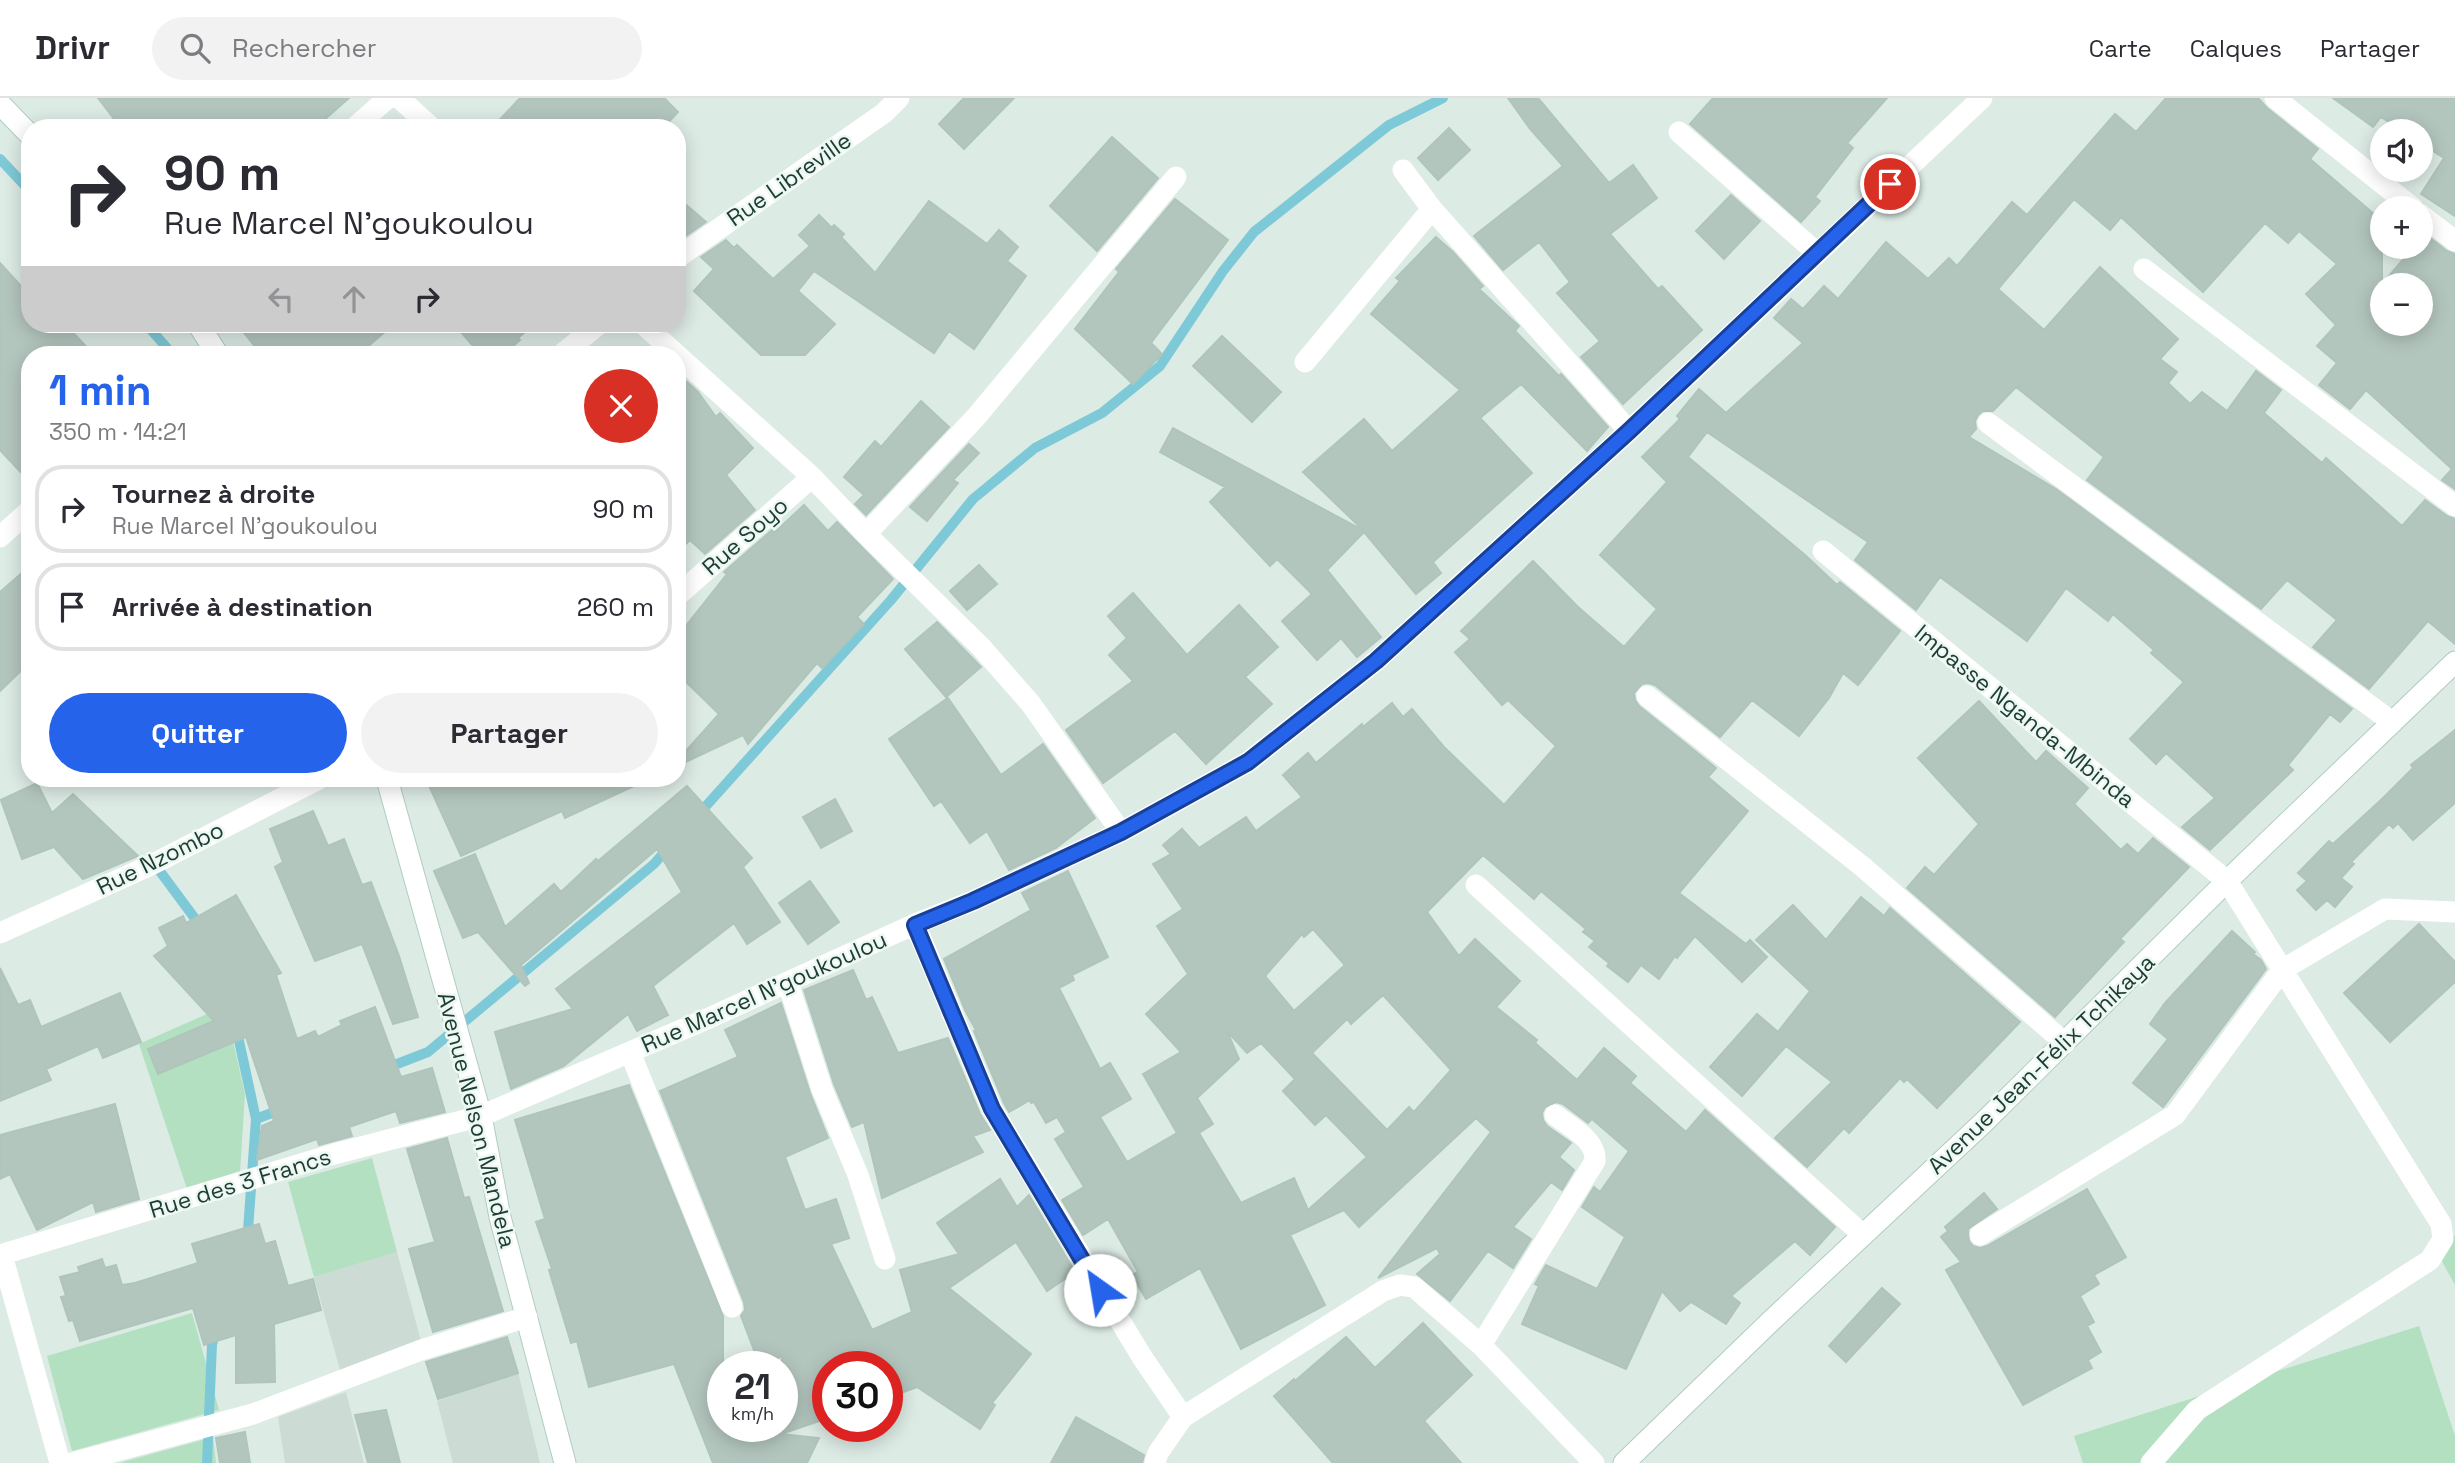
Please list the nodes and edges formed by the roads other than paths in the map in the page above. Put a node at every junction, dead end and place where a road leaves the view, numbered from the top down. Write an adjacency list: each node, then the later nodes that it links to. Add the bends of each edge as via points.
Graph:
1 (388, 98): 7 (street)
2 (399, 98): 8 (street)
3 (899, 98): 17 (street, Rue Libreville)
4 (1982, 98): 18 (street, Rue Marcel N'goukoulou)
5 (2275, 98): 13 (street)
6 (0, 104): 9 (street)
7 (364, 119)
8 (422, 119)
9 (21, 126)
10 (1679, 132): 18 (street)
11 (1403, 170): 14 (street)
12 (1176, 177): 31 (street, via 976,417)
13 (2398, 196)
14 (1432, 209): 24 (street); 27 (street)
15 (2433, 224): 16 (street)
16 (2455, 241)
17 (686, 252)
18 (1817, 253): 27 (street, Rue Marcel N'goukoulou)
19 (2144, 270): 29 (street)
20 (587, 333): 22 (street)
21 (653, 333): 23 (street)
22 (572, 346)
23 (667, 346)
24 (1305, 362)
25 (686, 363): 28 (street)
26 (1987, 422): 37 (street)
27 (1629, 431): 40 (street, Rue Marcel N'goukoulou, via 1376,661 1280,737 1248,762)
28 (812, 477): 31 (street); 34 (street, Rue Soyo)
29 (2455, 506)
30 (21, 518): 32 (street)
31 (866, 534): 40 (street, via 981,647 1031,704)
32 (0, 537)
33 (1823, 551): 41 (street, Impasse Nganda-Mbinda)
34 (686, 588)
35 (2455, 662): 37 (street, Avenue Jean-Félix Tchikaya)
36 (1647, 696): 48 (street, via 1863,867)
37 (2392, 722): 41 (street, Avenue Jean-Félix Tchikaya)
38 (303, 787): 45 (street, Rue Nzombo, via 149,866)
39 (395, 787): 51 (street, Avenue Nelson Mandela)
40 (1121, 832): 44 (street, Rue Marcel N'goukoulou)
41 (2227, 881): 46 (street, Impasse Nganda-Mbinda); 48 (street, Avenue Jean-Félix Tchikaya)
42 (1476, 885): 52 (street)
43 (2455, 912): 46 (street, via 2385,909)
44 (915, 925): 47 (street, Rue Marcel N'goukoulou); 59 (street, via 992,1109)
45 (0, 933)
46 (2282, 970): 53 (street, via 2175,1115); 66 (street, Impasse Nganda-Mbinda, via 2441,1224 2443,1240 2430,1260 2197,1410)
47 (788, 983): 49 (street, Rue Marcel N'goukoulou); 55 (street)
48 (2065, 1043): 52 (street, Avenue Jean-Félix Tchikaya)
49 (631, 1052): 51 (street, Rue Marcel N'goukoulou); 56 (street)
50 (1555, 1115): 58 (street, via 1591,1144 1595,1161)
51 (481, 1116): 54 (street, Rue des 3 Francs, via 334,1154); 57 (street, Avenue Nelson Mandela, via 500,1217)
52 (1863, 1235): 65 (street, Avenue Jean-Félix Tchikaya)
53 (1980, 1235)
54 (1, 1255): 60 (street)
55 (885, 1259)
56 (732, 1307)
57 (527, 1317): 61 (street, via 421,1350 253,1414); 62 (street, Avenue Nelson Mandela)
58 (1481, 1345): 59 (street, via 1414,1287 1400,1284); 64 (street)
59 (1183, 1417): 63 (street)
60 (60, 1463)
61 (72, 1463)
62 (565, 1463)
63 (1155, 1463)
64 (1594, 1463)
65 (1624, 1463)
66 (2151, 1463)

